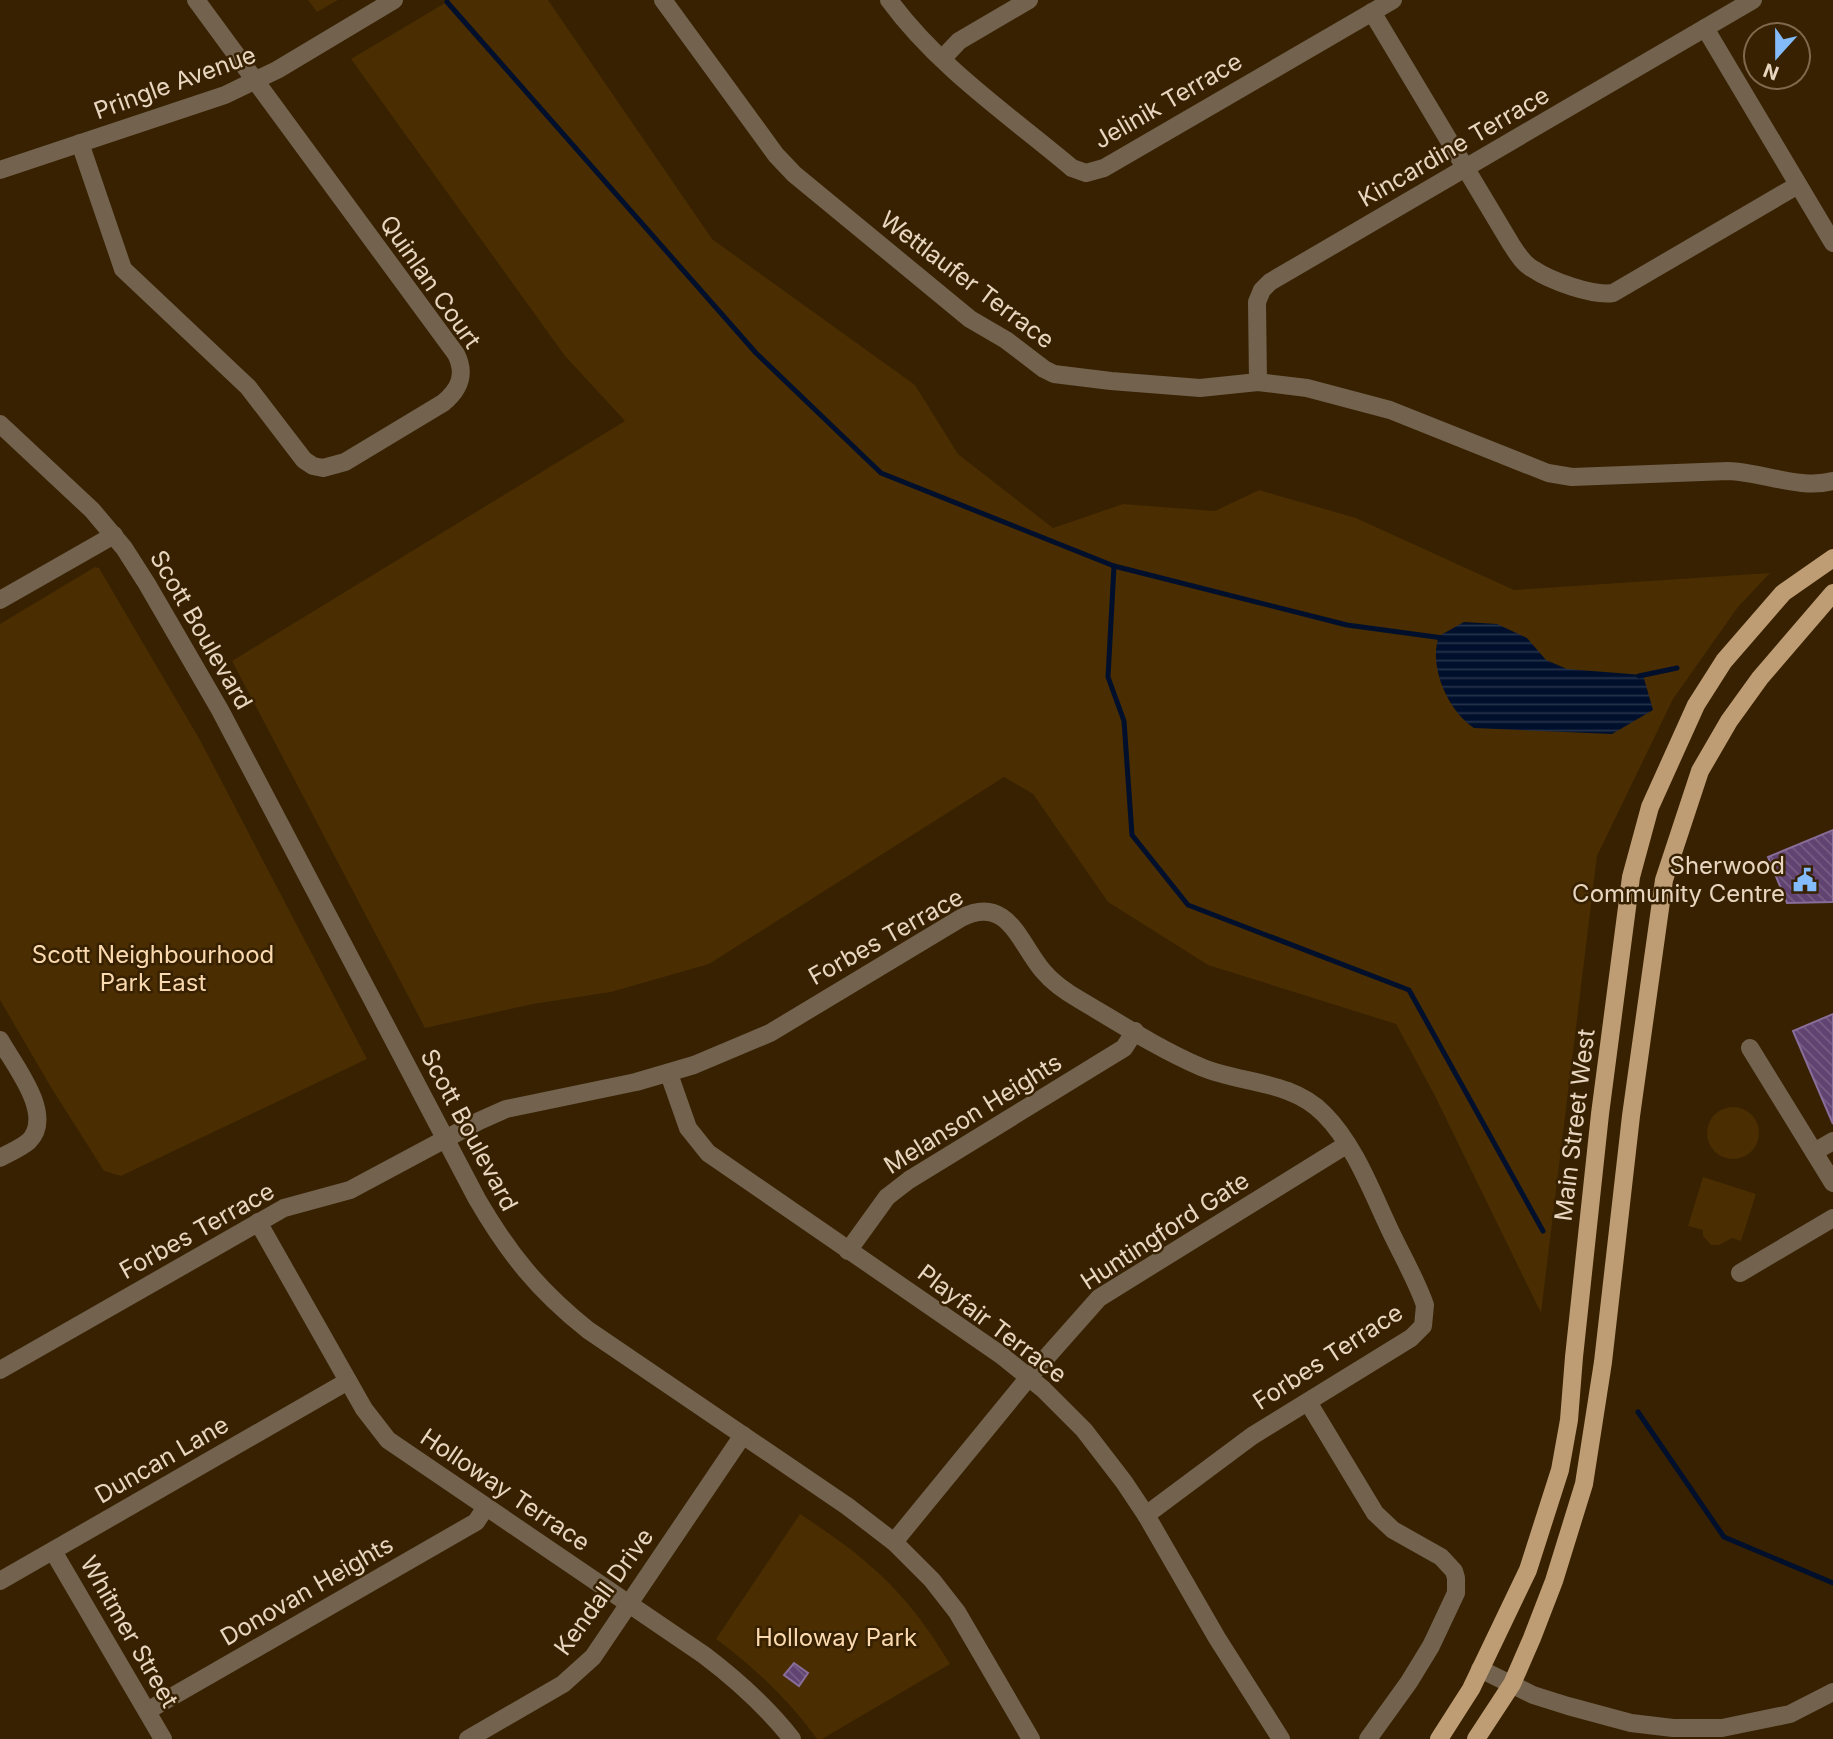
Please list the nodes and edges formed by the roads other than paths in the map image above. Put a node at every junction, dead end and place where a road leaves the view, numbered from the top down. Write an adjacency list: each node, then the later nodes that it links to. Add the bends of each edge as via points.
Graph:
1 (196, 0): 11 (street, Quinlan Court)
2 (663, 0): 17 (street, Wettlaufer Terrace, via 794,174 970,320 1044,369 1066,377 1200,388)
3 (889, 0): 10 (street, Jelinik Terrace)
4 (1029, 0): 10 (street, via 959,41)
5 (1393, 0): 8 (street, Jelinik Terrace)
6 (1753, 0): 9 (street, Kincardine Terrace)
7 (388, 4): 11 (street, Pringle Avenue)
8 (1372, 12): 10 (street, Jelinik Terrace, via 1086,173 1072,168); 13 (street)
9 (1705, 28): 13 (street, Kincardine Terrace); 15 (street)
10 (942, 59)
11 (255, 81): 12 (street, Pringle Avenue); 12 (street, Quinlan Court, via 461,363 460,383 443,403 334,467 313,466 304,460 248,387 123,270)
12 (80, 143): 14 (street, Pringle Avenue)
13 (1465, 169): 15 (street, via 1531,269 1597,294 1622,289); 17 (street, Kincardine Terrace, via 1262,290 1256,315)
14 (0, 170)
15 (1798, 185): 16 (street)
16 (1833, 243)
17 (1258, 382): 19 (street, Wettlaufer Terrace, via 1307,388 1390,410 1548,473 1572,477 1745,471 1814,485)
18 (0, 424): 20 (street, Scott Boulevard)
19 (1833, 481)
20 (114, 535): 23 (street); 28 (street, Scott Boulevard, via 220,710)
21 (1833, 558): 49 (main road, Main Street West, via 1783,593 1724,661 1696,705 1650,807 1631,877 1560,1471 1528,1570)
22 (1833, 593): 50 (main road, via 1729,721 1700,771 1664,880 1584,1484 1554,1581)
23 (0, 600)
24 (1135, 1031): 27 (street, Forbes Terrace, via 1054,982 1008,921 995,912 979,911 770,1032); 30 (street, Forbes Terrace, via 1202,1067 1304,1099 1332,1123); 36 (street, Melanson Heights, via 1124,1048 909,1180 887,1197)
25 (0, 1040): 32 (street, via 39,1114 29,1141)
26 (1750, 1048): 31 (street)
27 (669, 1074): 28 (street, Forbes Terrace, via 506,1109); 36 (street, Playfair Terrace, via 688,1128 708,1153)
28 (446, 1139): 35 (street, Forbes Terrace, via 349,1190 284,1208); 42 (street, Scott Boulevard, via 500,1237 551,1299 588,1330)
29 (1833, 1141): 31 (street)
30 (1346, 1145): 39 (street, Huntingford Gate, via 1099,1298); 41 (street, Forbes Terrace, via 1422,1296 1425,1320 1411,1339)
31 (1814, 1152): 33 (street)
32 (0, 1158)
33 (1833, 1183)
34 (1833, 1218): 37 (street)
35 (258, 1222): 38 (street, Forbes Terrace); 40 (street, Holloway Terrace)
36 (848, 1251): 39 (street, Playfair Terrace)
37 (1740, 1273)
38 (0, 1370)
39 (1030, 1377): 44 (street, Playfair Terrace, via 1084,1430); 45 (street, Huntingford Gate)
40 (348, 1381): 43 (street, Holloway Terrace, via 388,1440); 46 (street, Duncan Lane)
41 (1308, 1402): 44 (street, Forbes Terrace, via 1252,1436); 58 (street, via 1375,1513 1393,1530 1441,1557 1456,1578 1456,1593 1442,1624 1409,1682)
42 (743, 1435): 45 (street, Scott Boulevard); 48 (street, Kendall Drive)
43 (486, 1507): 48 (street, Holloway Terrace); 52 (street, Donovan Heights, via 476,1522)
44 (1146, 1515): 57 (street, Playfair Terrace)
45 (894, 1542): 56 (street, Scott Boulevard, via 957,1612)
46 (53, 1550): 47 (street, Duncan Lane); 52 (street, Whitmer Street)
47 (0, 1581)
48 (629, 1604): 54 (street, Kendall Drive, via 593,1657 572,1678); 55 (street, Holloway Terrace, via 735,1679)
49 (1480, 1669): 50 (street); 59 (main road, Main Street West)
50 (1512, 1684): 51 (street, via 1533,1695 1631,1723 1673,1728 1722,1728 1790,1714); 60 (main road)
51 (1833, 1692)
52 (147, 1711): 53 (street, Whitmer Street)
53 (163, 1739)
54 (468, 1739)
55 (792, 1739)
56 (1031, 1739)
57 (1281, 1739)
58 (1368, 1739)
59 (1438, 1739)
60 (1476, 1739)

